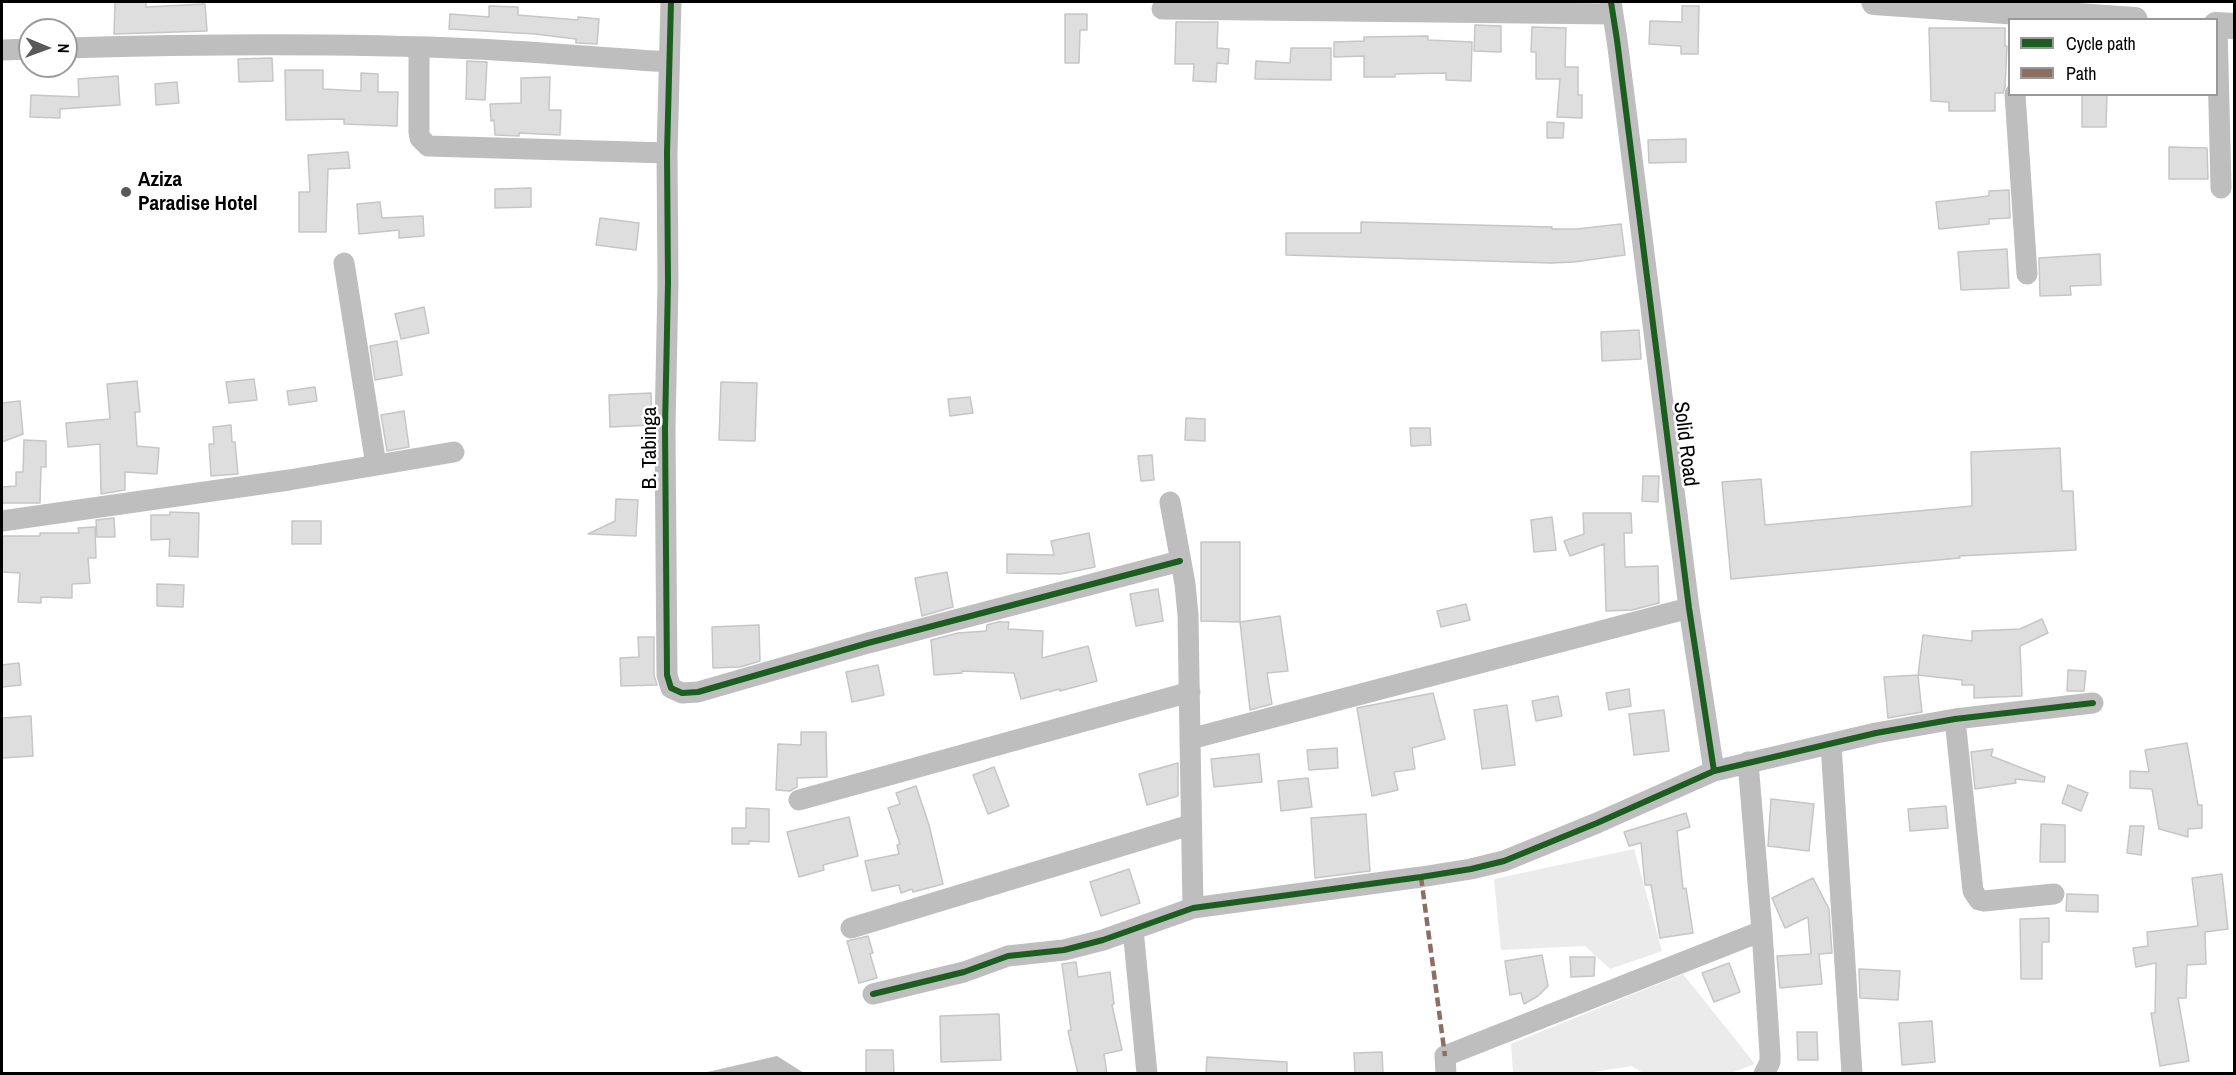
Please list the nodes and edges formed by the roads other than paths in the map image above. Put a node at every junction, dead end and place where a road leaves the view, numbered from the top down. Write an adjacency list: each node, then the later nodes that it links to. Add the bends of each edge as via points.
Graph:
1 (671, 2): 13 (street, B. Tabinga)
2 (1874, 2): 5 (street)
3 (1612, 8): 4 (street); 25 (street, Solid Road)
4 (1162, 9)
5 (2009, 15): 6 (street)
6 (2085, 18)
7 (2218, 25): 8 (street)
8 (2235, 26)
9 (419, 47): 10 (street); 13 (street); 16 (street, via 419,132 428,146)
10 (78, 48)
11 (18, 49): 12 (street)
12 (2, 50)
13 (668, 62): 16 (street, B. Tabinga)
14 (2218, 66): 17 (street)
15 (2015, 96): 19 (street)
16 (667, 153): 24 (street, B. Tabinga, via 665,452 667,675 671,688 682,693 698,692)
17 (2221, 188)
18 (344, 262): 21 (street)
19 (2027, 274)
20 (454, 452): 21 (street)
21 (376, 465): 23 (street)
22 (1170, 502): 24 (street)
23 (2, 521)
24 (1180, 561): 26 (street, via 1188,615)
25 (1689, 608): 29 (street); 32 (street, Solid Road)
26 (1190, 693): 29 (street); 33 (street)
27 (2093, 704): 28 (street)
28 (1955, 719): 30 (street); 35 (street, via 1975,896 1984,901)
29 (1190, 739): 34 (street)
30 (1831, 744): 31 (street); 44 (street)
31 (1748, 762): 32 (street); 39 (street)
32 (1714, 771): 36 (street, via 1504,861 1421,877)
33 (798, 800)
34 (1190, 825): 36 (street); 37 (street)
35 (2054, 894)
36 (1193, 908): 38 (street)
37 (851, 928)
38 (1133, 929): 40 (street, via 1064,951 1008,956 964,972); 41 (street)
39 (1762, 931): 42 (street, via 1445,1056); 43 (street, via 1770,1054)
40 (873, 994)
41 (1147, 1074)
42 (1446, 1074)
43 (1764, 1074)
44 (1851, 1074)

